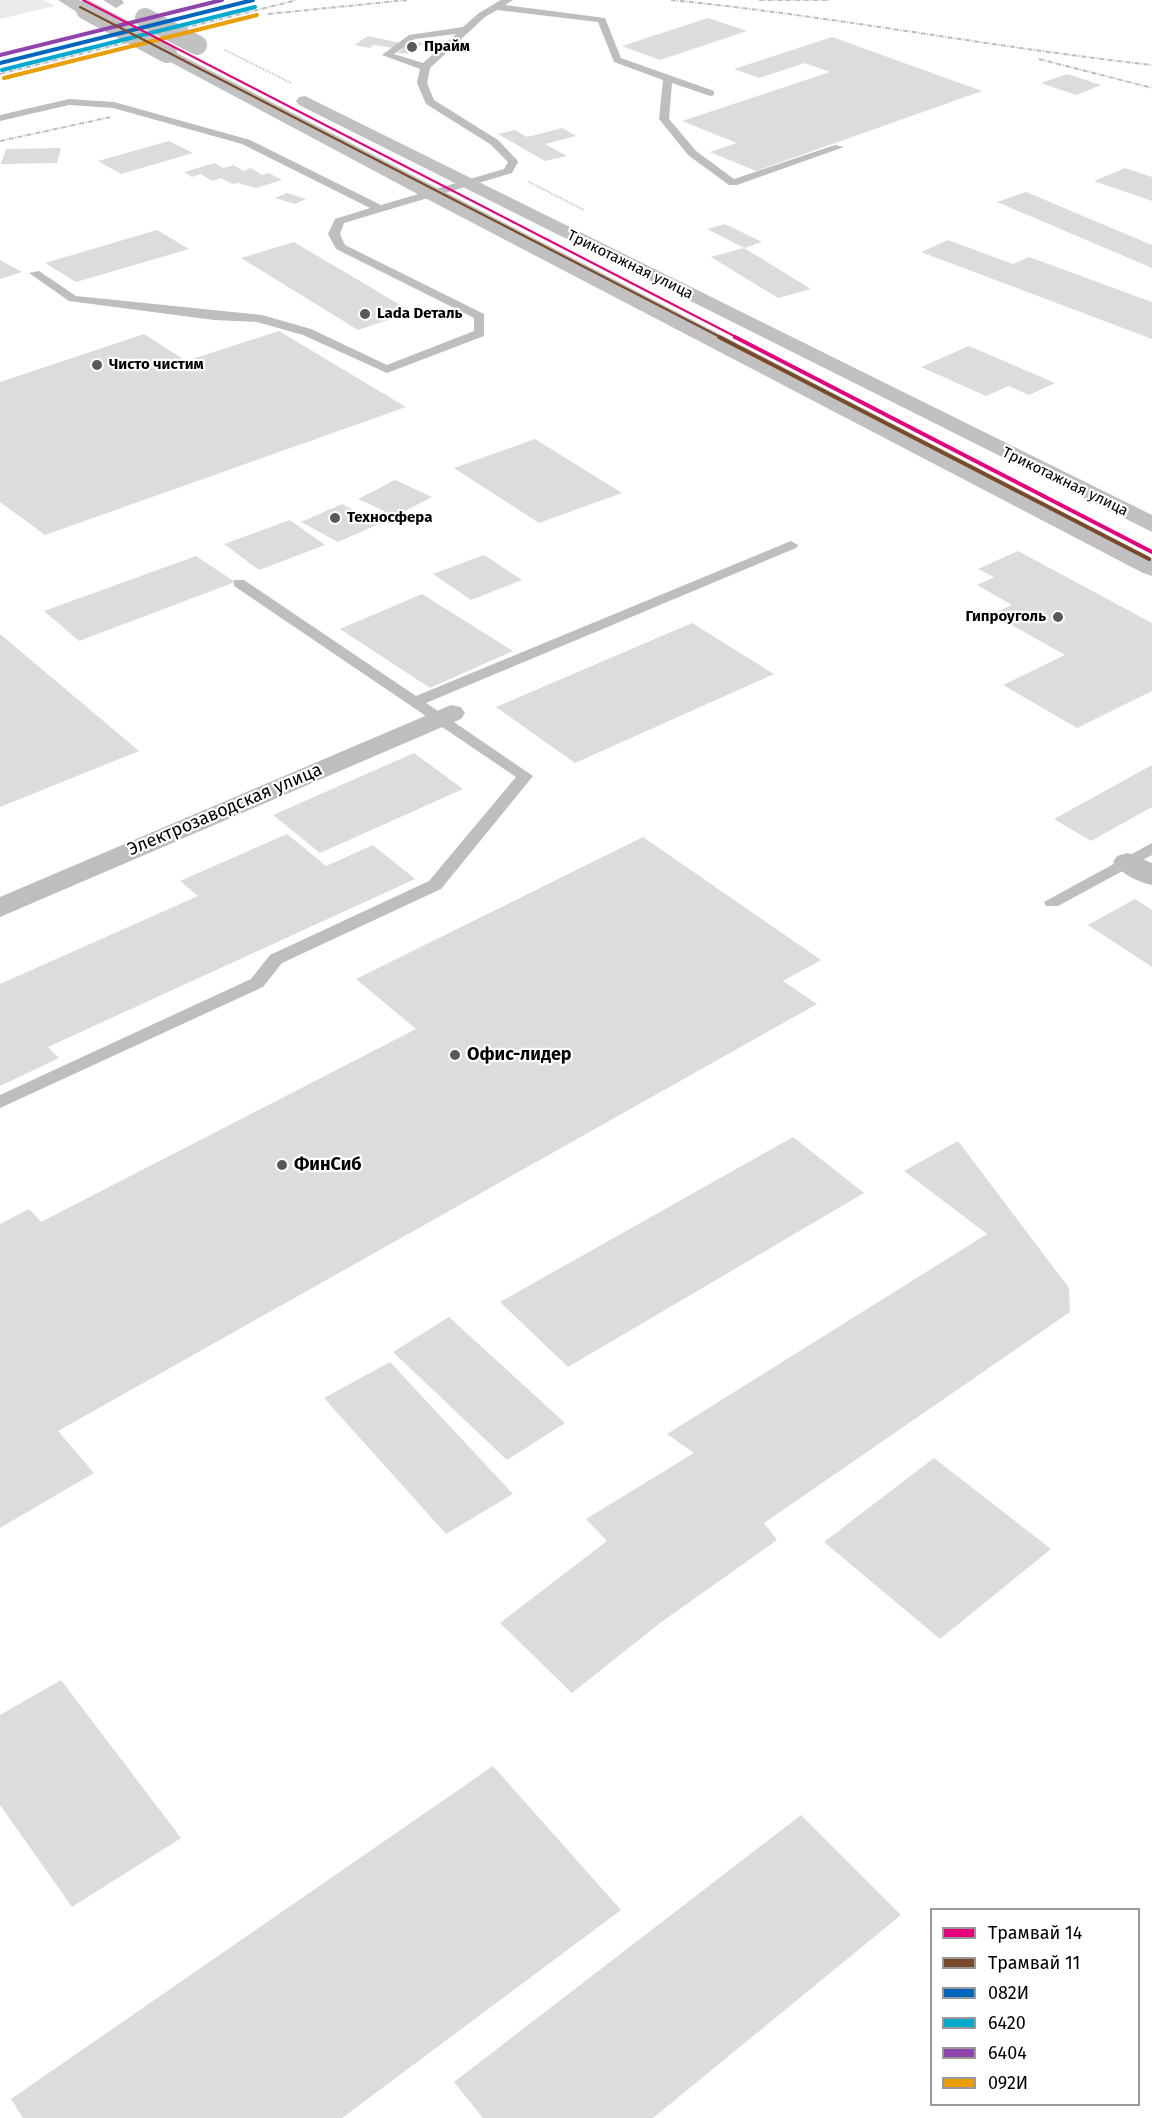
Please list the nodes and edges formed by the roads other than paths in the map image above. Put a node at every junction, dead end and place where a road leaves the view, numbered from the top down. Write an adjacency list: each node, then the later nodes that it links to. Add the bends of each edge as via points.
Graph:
1 (66, 0): 14 (main road, Трикотажная улица, bridge)
2 (508, 0): 4 (lane)
3 (114, 1): 6 (main road, bridge)
4 (495, 7): 5 (lane); 8 (lane, via 602,20 617,60)
5 (465, 30): 7 (lane); 7 (lane, via 411,37 387,55)
6 (218, 56)
7 (425, 67): 13 (lane, via 422,83 430,102 494,142 513,162 507,171)
8 (668, 78): 10 (lane); 12 (lane, via 664,119 693,153 733,183)
9 (290, 93): 13 (main road, Трикотажная улица)
10 (710, 93)
11 (0, 118): 15 (lane, via 69,102 114,105 246,142)
12 (839, 147)
13 (465, 183): 14 (lane); 17 (main road, Трикотажная улица)
14 (432, 194): 15 (lane); 19 (main road, Трикотажная улица)
15 (380, 209): 16 (lane, via 339,221 334,234 340,247 480,316 480,333 387,369 308,332 258,318 73,299)
16 (35, 273)
17 (1152, 525)
18 (791, 545): 21 (lane)
19 (1152, 568)
20 (239, 583): 21 (lane)
21 (415, 702): 22 (lane)
22 (445, 716): 25 (street, Электрозаводская улица); 26 (lane, via 525,776 435,885 276,959 257,983)
23 (1144, 862): 24 (lane)
24 (1052, 902)
25 (1, 906)
26 (0, 1102)

